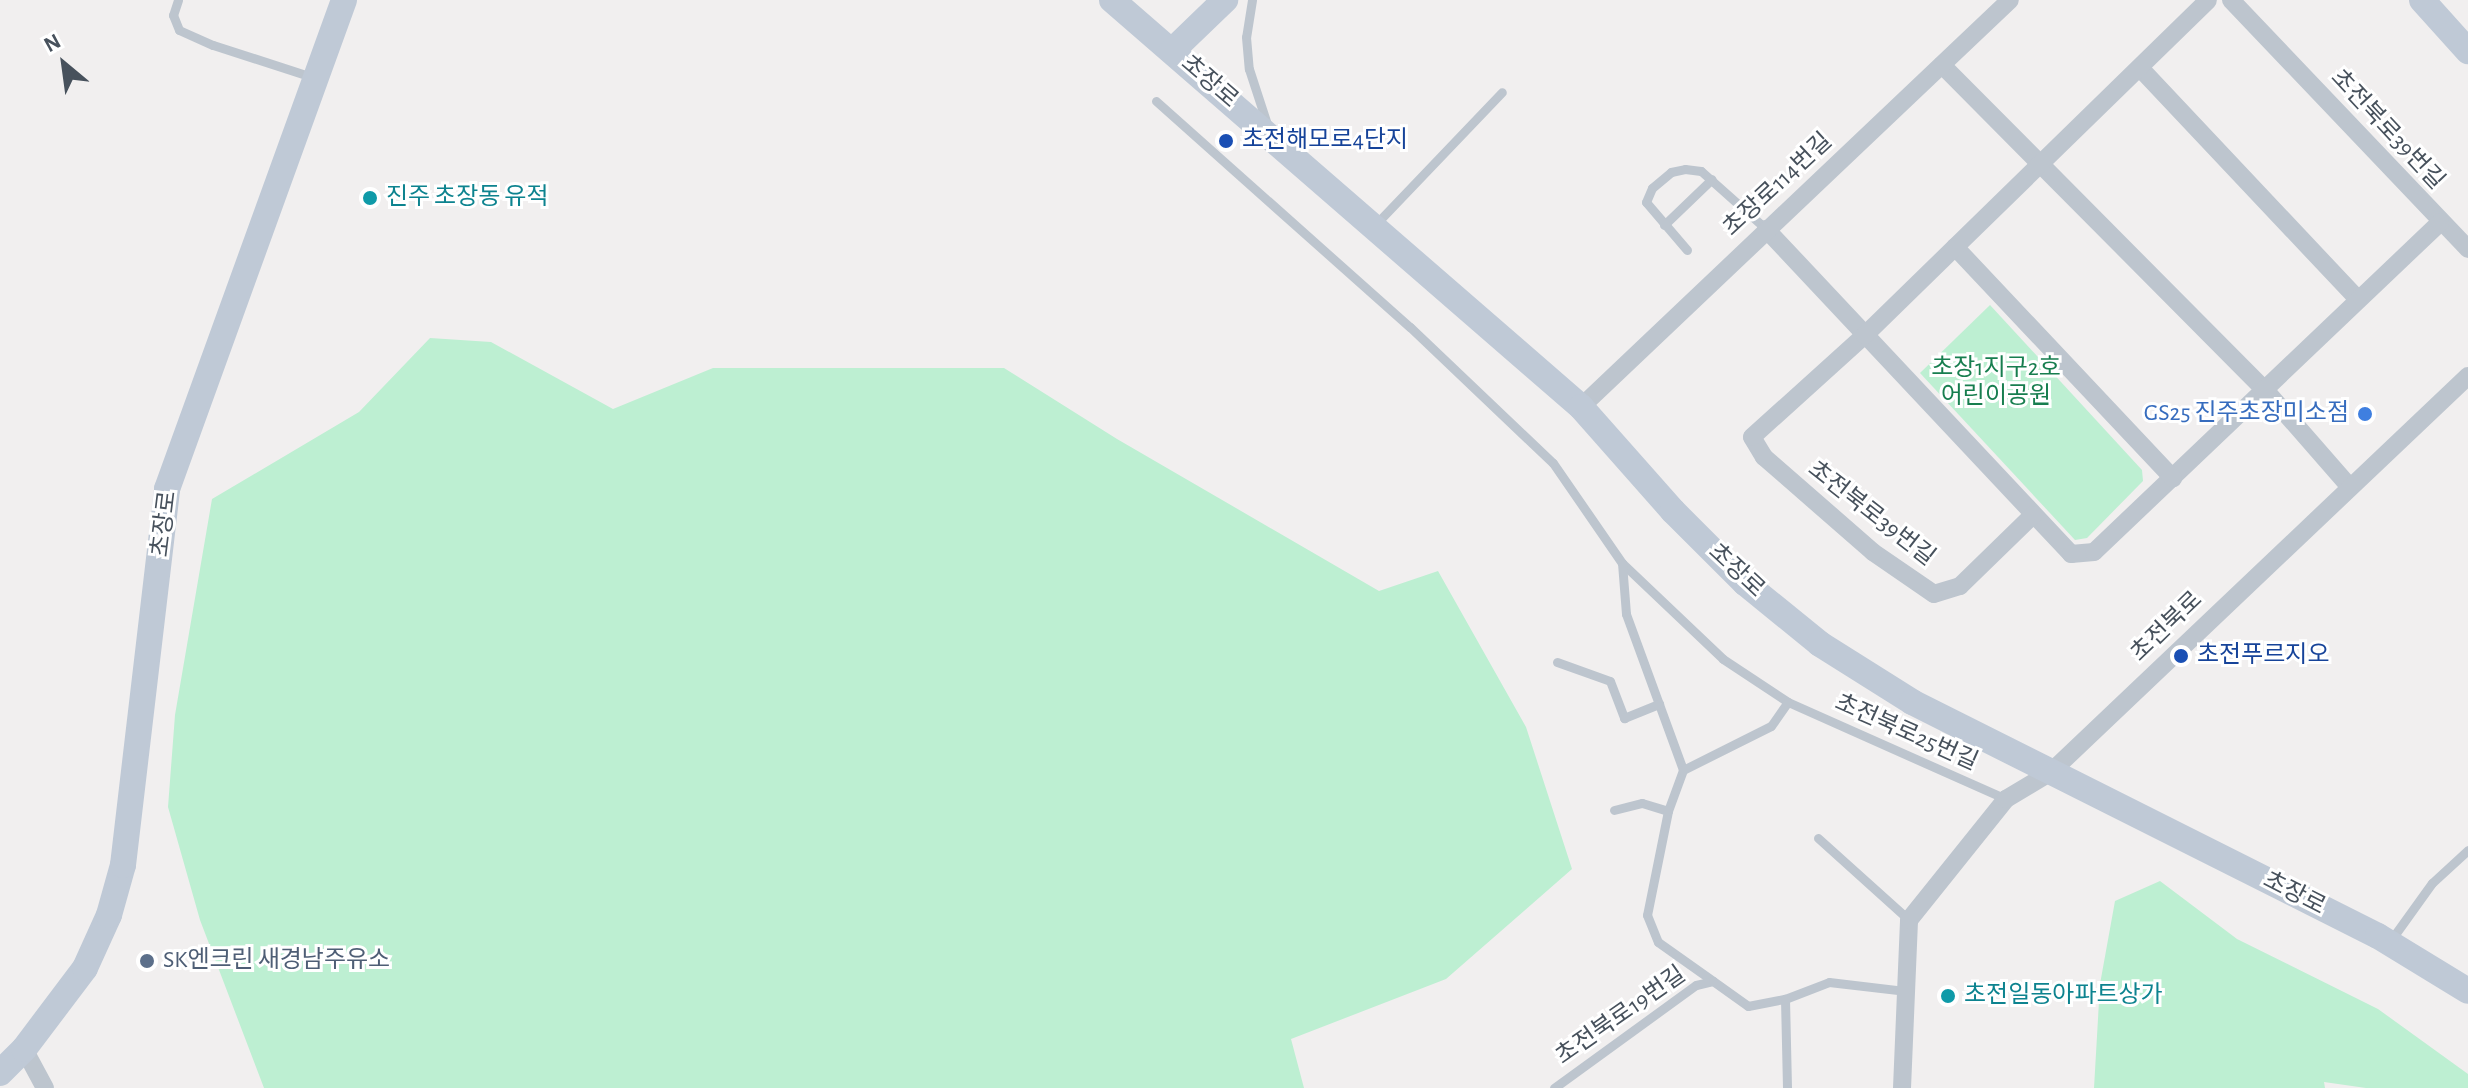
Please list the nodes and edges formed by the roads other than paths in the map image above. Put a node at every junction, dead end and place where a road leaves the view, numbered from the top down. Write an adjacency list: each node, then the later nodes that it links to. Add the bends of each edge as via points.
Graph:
1 (178, 0): 14 (lane, via 173,15 179,30)
2 (344, 0): 14 (street, 초장로)
3 (1112, 0): 10 (street, 초장로)
4 (1225, 0): 10 (street)
5 (1252, 0): 17 (lane, via 1246,37 1249,69)
6 (2010, 0): 12 (street, 초장로114번길)
7 (2208, 0): 13 (street, 초전북로39번길)
8 (2231, 0): 20 (street, 초전북로39번길)
9 (2422, 0): 11 (street)
10 (1172, 51): 17 (street, 초장로)
11 (2468, 51)
12 (1942, 65): 18 (street); 23 (street, 초장로114번길)
13 (2140, 68): 18 (street, 초전북로39번길); 27 (street)
14 (316, 78): 52 (street, 초장로, via 167,489 123,865 109,915 85,968)
15 (1502, 92): 22 (lane)
16 (1156, 101): 35 (lane, 초전북로25번길, via 1410,327 1553,463)
17 (1271, 135): 22 (street, 초장로)
18 (2040, 166): 24 (street, 초전북로39번길); 30 (street)
19 (1712, 179): 21 (lane); 21 (lane, via 1685,169 1671,172 1652,188 1646,202); 23 (lane)
20 (2440, 222): 25 (street); 27 (street, 초전북로39번길)
21 (1664, 225): 26 (lane)
22 (1374, 226): 31 (street, 초장로)
23 (1766, 229): 28 (street); 31 (street, 초장로114번길)
24 (1955, 247): 28 (street, 초전북로39번길); 32 (street)
25 (2468, 249)
26 (1687, 250)
27 (2358, 299): 30 (street, 초전북로39번길)
28 (1865, 335): 34 (street); 34 (street, 초전북로39번길, via 1752,437 1764,457 1873,552 1934,594 1960,586)
29 (2468, 376): 33 (street, 초전북로)
30 (2266, 391): 32 (street, 초전북로39번길); 33 (street)
31 (1581, 407): 40 (street, 초장로, via 1735,573 1820,644 1912,702)
32 (2173, 478): 34 (street, 초전북로39번길, via 2094,552 2071,554)
33 (2349, 486): 40 (street, 초전북로)
34 (2033, 515)
35 (1622, 563): 37 (lane, 초전북로25번길, via 1723,659); 38 (lane, via 1626,614)
36 (1557, 662): 38 (lane, via 1610,681 1624,718)
37 (1788, 702): 39 (lane, via 1771,726); 41 (lane, 초전북로25번길)
38 (1659, 704): 39 (lane)
39 (1683, 770): 43 (lane)
40 (2051, 772): 41 (street, 초전북로); 47 (street, 초장로)
41 (2006, 799): 46 (street, 초전북로)
42 (1614, 810): 43 (lane, via 1642,803)
43 (1668, 811): 48 (lane, 초전북로19번길, via 1647,915 1658,942)
44 (1818, 838): 46 (lane)
45 (2468, 850): 47 (lane, via 2432,883)
46 (1909, 920): 49 (street)
47 (2389, 943): 50 (street, 초장로)
48 (1713, 981): 51 (lane, 초전북로19번길, via 1748,1006); 55 (lane, 초전북로19번길, via 1696,985)
49 (1906, 991): 51 (lane, 초전북로19번길, via 1829,982); 57 (street)
50 (2468, 991)
51 (1785, 999): 56 (lane)
52 (24, 1049): 53 (street, 초장로); 54 (street)
53 (0, 1073)
54 (45, 1088)
55 (1554, 1088)
56 (1787, 1088)
57 (1902, 1088)

